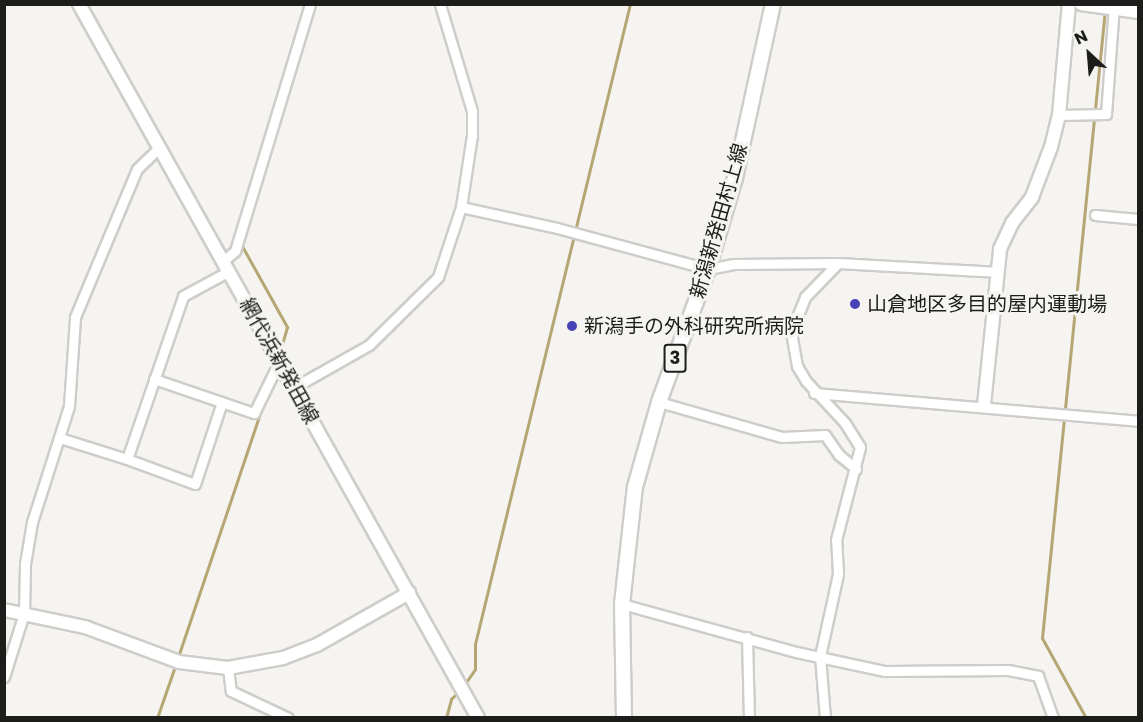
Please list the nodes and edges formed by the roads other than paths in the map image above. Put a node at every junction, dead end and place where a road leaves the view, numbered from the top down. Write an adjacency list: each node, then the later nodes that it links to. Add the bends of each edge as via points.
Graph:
1 (79, 4): 10 (street, 網代浜新発田線)
2 (310, 4): 15 (street, via 235,251)
3 (440, 4): 11 (street, via 472,111 470,164)
4 (773, 4): 16 (main road, 新潟新発田村上線 / 3, via 735,178)
5 (1069, 4): 9 (street)
6 (1081, 4): 7 (street)
7 (1113, 7): 8 (street); 9 (street, via 1107,114)
8 (1138, 12)
9 (1059, 115): 17 (street, via 1038,185 1002,240)
10 (160, 147): 15 (street, 網代浜新発田線); 26 (street, via 137,169 75,317 69,406)
11 (461, 207): 16 (street, via 558,228); 20 (street, via 438,277 369,345)
12 (1095, 215): 13 (street)
13 (1138, 219)
14 (838, 263): 16 (street, via 734,264); 17 (street); 21 (street, via 805,297 791,332 797,366)
15 (226, 266): 18 (street, 網代浜新発田線); 19 (street, via 183,296)
16 (708, 269): 23 (main road, 新潟新発田村上線 / 3)
17 (997, 272): 24 (street)
18 (279, 362): 20 (street, 網代浜新発田線); 22 (street, via 257,412)
19 (154, 380): 22 (street); 27 (street)
20 (293, 387): 29 (street, 網代浜新発田線)
21 (814, 393): 24 (street); 28 (street, via 856,439 860,447)
22 (222, 402): 27 (street, via 195,484)
23 (659, 402): 28 (street, via 782,437 825,435 838,455); 30 (main road, 新潟新発田村上線 / 3, via 635,487)
24 (984, 405): 25 (street)
25 (1138, 421)
26 (60, 438): 27 (street); 32 (street, via 27,545)
27 (127, 459)
28 (856, 469): 34 (street, via 836,540 838,574)
29 (409, 593): 35 (street, via 317,645 283,658); 38 (street, 網代浜新発田線)
30 (622, 604): 33 (street); 39 (main road, 新潟新発田村上線 / 3)
31 (4, 610): 32 (street)
32 (24, 612): 35 (street, via 85,627 179,662); 36 (street)
33 (747, 637): 34 (street); 40 (street)
34 (820, 656): 41 (street); 42 (street, via 885,671 1029,673 1040,679)
35 (228, 668): 37 (street, via 231,691)
36 (4, 677)
37 (288, 717)
38 (478, 717)
39 (624, 717)
40 (750, 717)
41 (825, 717)
42 (1053, 717)

